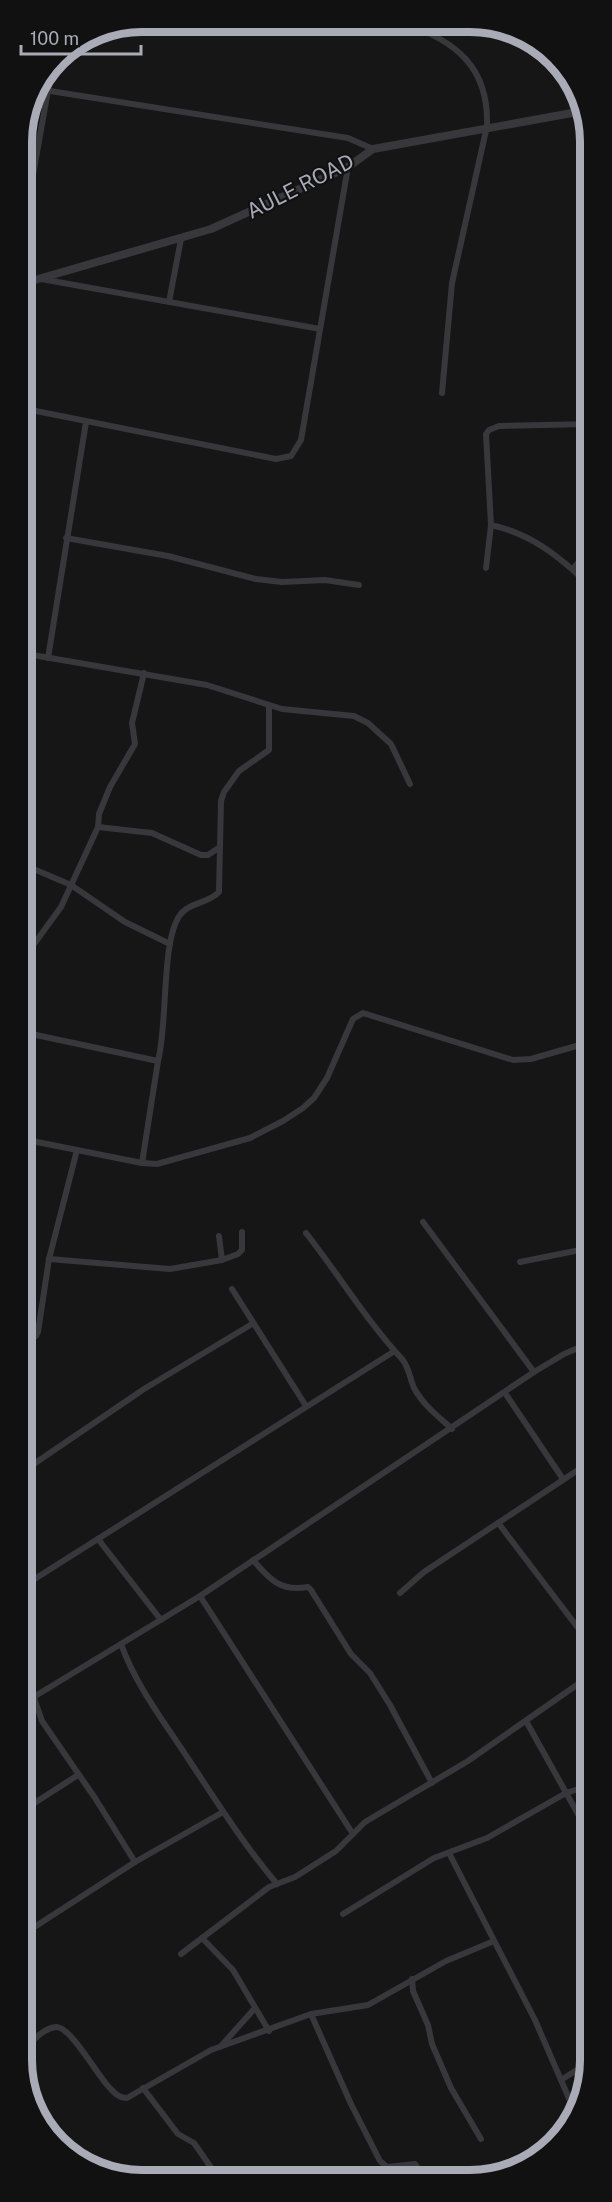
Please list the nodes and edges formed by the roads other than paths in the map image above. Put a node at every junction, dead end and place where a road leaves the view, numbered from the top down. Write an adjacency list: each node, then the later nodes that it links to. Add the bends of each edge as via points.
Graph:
1 (426, 32): 5 (street, via 462,53 479,80 488,110)
2 (51, 79): 3 (street)
3 (50, 91): 6 (street, via 348,138); 8 (street)
4 (576, 112): 5 (street, AULE ROAD)
5 (488, 126): 6 (street, AULE ROAD); 14 (street, via 452,283)
6 (373, 148): 7 (street, AULE ROAD)
7 (348, 167): 9 (street, AULE ROAD); 13 (street)
8 (32, 185)
9 (181, 239): 10 (street, AULE ROAD); 12 (street)
10 (41, 279): 11 (street, AULE ROAD); 12 (street)
11 (32, 281)
12 (169, 302): 13 (street)
13 (320, 329): 16 (street, via 301,440 291,456 276,459)
14 (442, 393)
15 (32, 410): 16 (street)
16 (86, 422): 19 (street)
17 (580, 424): 18 (street, via 499,426 489,430 486,434)
18 (491, 525): 21 (street); 22 (street, via 528,537)
19 (66, 538): 24 (street, via 168,555 256,579 325,580); 26 (street)
20 (580, 560): 22 (street)
21 (486, 568)
22 (573, 569): 23 (street)
23 (580, 576)
24 (359, 585)
25 (32, 655): 26 (street)
26 (48, 658): 27 (street)
27 (144, 673): 28 (street, via 207,685); 30 (street, via 132,723 135,744 110,787)
28 (269, 706): 29 (street, via 308,713 342,712 368,723 391,744); 31 (street, via 269,750 239,771 224,792)
29 (410, 784)
30 (98, 826): 31 (street, via 152,833 201,855); 33 (street)
31 (220, 847): 34 (street, via 219,892 182,912)
32 (32, 868): 33 (street)
33 (71, 885): 34 (street, via 126,922); 35 (street, via 57,914)
34 (170, 944): 38 (street, via 163,1042)
35 (34, 945)
36 (32, 1034): 38 (street)
37 (580, 1045): 41 (street, via 513,1060 358,1014 327,1078 314,1098 293,1115 250,1138 172,1161)
38 (158, 1061): 41 (street)
39 (32, 1140): 40 (street)
40 (77, 1150): 41 (street); 47 (street)
41 (142, 1163)
42 (423, 1222): 55 (street)
43 (242, 1232): 48 (street, via 242,1250)
44 (306, 1233): 54 (street)
45 (219, 1236): 48 (street)
46 (580, 1250): 49 (street)
47 (49, 1259): 48 (street, via 170,1269); 52 (street, via 39,1332)
48 (222, 1260)
49 (520, 1262)
50 (232, 1289): 51 (street)
51 (252, 1324): 57 (street); 59 (street, via 144,1389)
52 (32, 1337)
53 (580, 1347): 55 (street)
54 (393, 1352): 57 (street); 58 (street, via 402,1359 423,1402)
55 (534, 1372): 56 (street)
56 (505, 1393): 58 (street); 61 (street)
57 (306, 1406): 63 (street)
58 (452, 1429): 64 (street)
59 (32, 1465)
60 (580, 1468): 61 (street)
61 (563, 1479): 62 (street)
62 (499, 1524): 66 (street, via 424,1572); 69 (street)
63 (98, 1539): 65 (street); 68 (street)
64 (253, 1560): 67 (street); 75 (street, via 281,1585 294,1591 308,1587 311,1590 351,1654 370,1673)
65 (32, 1581)
66 (400, 1593)
67 (200, 1596): 68 (street); 81 (street)
68 (161, 1620): 70 (street)
69 (580, 1630)
70 (121, 1644): 72 (street); 79 (street, via 153,1704)
71 (580, 1684): 73 (street)
72 (34, 1698): 74 (street, via 42,1721)
73 (526, 1721): 75 (street); 77 (street)
74 (78, 1775): 78 (street); 83 (street)
75 (432, 1783): 81 (street, via 374,1816)
76 (580, 1788): 77 (street)
77 (566, 1792): 80 (street); 82 (street, via 506,1828)
78 (32, 1805)
79 (223, 1812): 83 (street); 84 (street)
80 (580, 1817)
81 (353, 1834): 84 (street, via 336,1851)
82 (449, 1853): 85 (street, via 434,1858); 88 (street)
83 (135, 1862): 86 (street)
84 (277, 1884): 87 (street)
85 (343, 1914)
86 (32, 1929)
87 (202, 1938): 89 (street); 91 (street, via 227,1963)
88 (494, 1941): 90 (street); 97 (street)
89 (181, 1954)
90 (412, 1979): 92 (street, via 368,2006); 100 (street, via 434,2049)
91 (255, 2008): 93 (street); 95 (street)
92 (311, 2014): 93 (street); 102 (street, via 380,2161 387,2167 415,2164)
93 (269, 2031): 95 (street)
94 (32, 2044): 98 (street, via 47,2030 64,2029 72,2035 97,2075 119,2096 127,2098)
95 (220, 2046): 98 (street)
96 (580, 2068): 97 (street)
97 (561, 2080): 99 (street)
98 (143, 2088): 101 (street, via 174,2129 194,2143)
99 (571, 2104)
100 (481, 2139)
101 (213, 2170)
102 (419, 2170)

